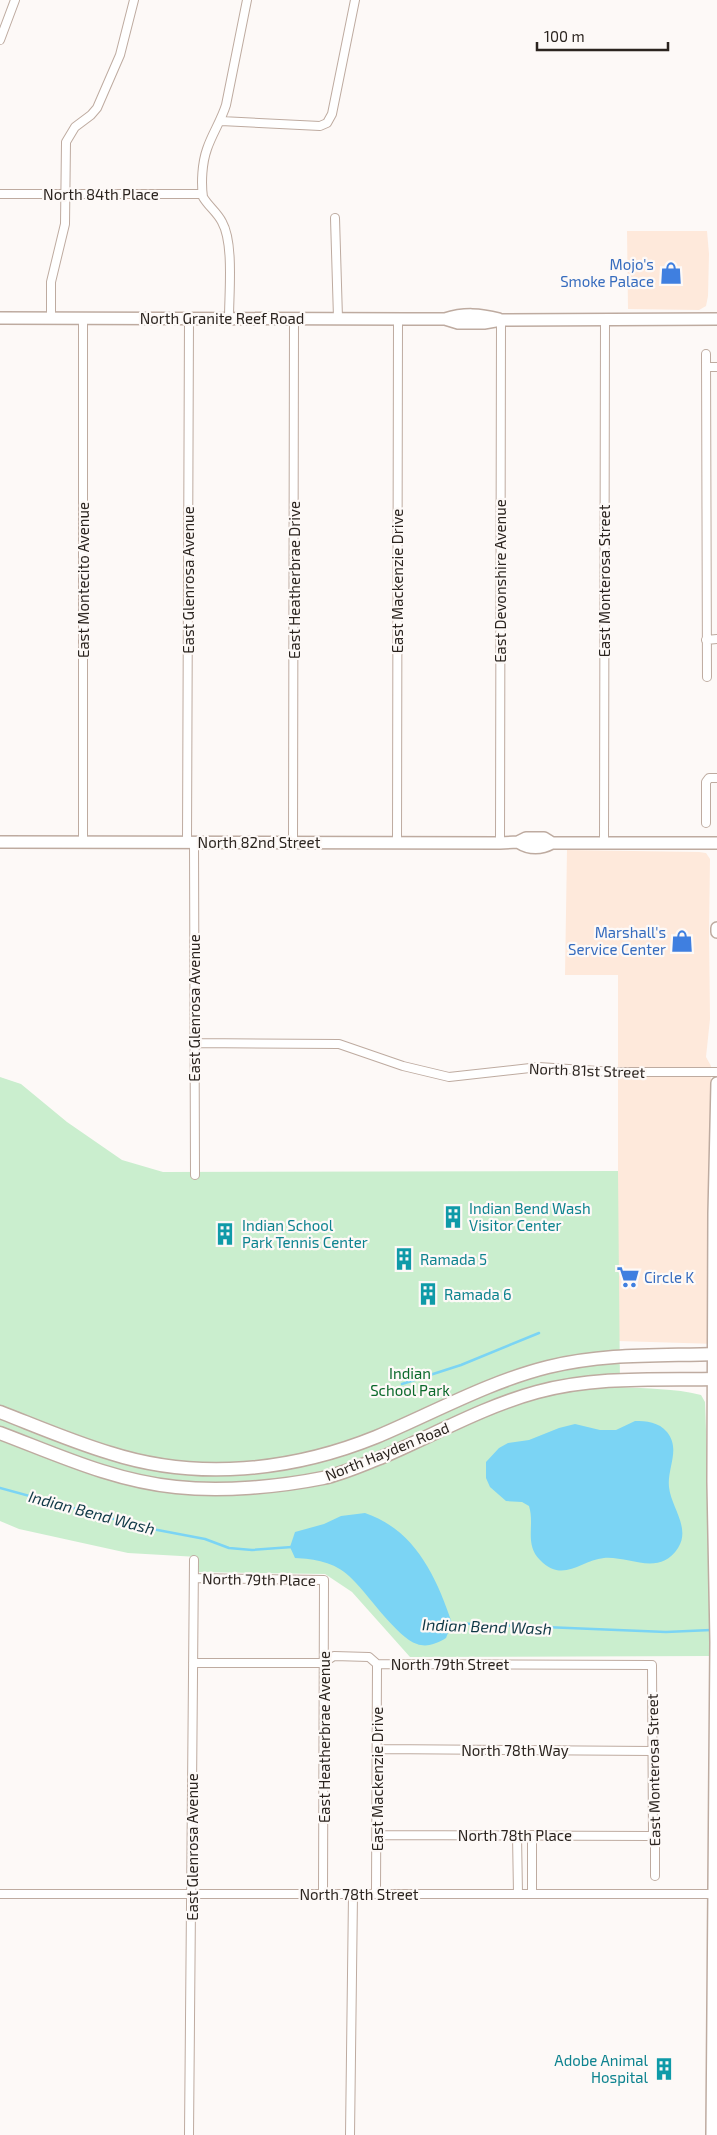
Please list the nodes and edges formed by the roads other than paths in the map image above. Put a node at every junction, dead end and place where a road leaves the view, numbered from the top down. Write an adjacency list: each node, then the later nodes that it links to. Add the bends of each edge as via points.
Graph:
1 (14, 0): 5 (street)
2 (134, 0): 8 (street, via 120,55 97,108 68,136)
3 (247, 0): 6 (street)
4 (355, 0): 6 (street, via 332,114 327,123 320,126)
5 (0, 40)
6 (221, 121): 9 (street, via 206,150)
7 (0, 194): 8 (street, North 84th Place)
8 (65, 194): 9 (street, North 84th Place); 12 (street, via 64,224 51,282)
9 (202, 194): 15 (street, via 227,232)
10 (335, 218): 17 (street)
11 (0, 318): 12 (street, North Granite Reef Road)
12 (51, 318): 13 (street, North Granite Reef Road)
13 (83, 318): 14 (street, North Granite Reef Road); 31 (street, East Montecito Avenue)
14 (188, 318): 15 (street, North Granite Reef Road); 32 (street, East Glenrosa Avenue)
15 (229, 318): 16 (street, North Granite Reef Road)
16 (294, 318): 17 (street, North Granite Reef Road); 33 (street, East Heatherbrae Drive)
17 (338, 318): 18 (street, North Granite Reef Road)
18 (398, 319): 21 (street, North Granite Reef Road, via 445,319 458,323); 34 (street, East Mackenzie Drive)
19 (605, 319): 20 (street, North Granite Reef Road); 21 (street, North Granite Reef Road); 36 (street, East Monterosa Street)
20 (717, 319)
21 (501, 320): 35 (street, East Devonshire Avenue)
22 (706, 354): 23 (street)
23 (706, 366): 24 (street); 26 (street)
24 (717, 366)
25 (717, 639): 26 (street)
26 (706, 640): 27 (street)
27 (707, 677)
28 (717, 778): 29 (street, via 709,778 706,782)
29 (706, 823)
30 (0, 842): 31 (street, North 82nd Street)
31 (83, 842): 32 (street, North 82nd Street)
32 (191, 842): 33 (street, North 82nd Street); 40 (street, East Glenrosa Avenue)
33 (294, 842): 34 (street, North 82nd Street)
34 (397, 842): 35 (street, North 82nd Street)
35 (500, 843): 36 (street, North 82nd Street, via 518,842 526,847 545,847 552,843)
36 (604, 843): 37 (street, North 82nd Street)
37 (717, 843)
38 (717, 928): 39 (street)
39 (717, 932)
40 (194, 1043): 41 (street, North 81st Street, via 339,1044 403,1066 449,1077 540,1067 613,1072); 43 (street, East Glenrosa Avenue)
41 (717, 1072)
42 (717, 1083): 44 (street)
43 (194, 1175)
44 (715, 1354): 45 (street); 46 (main road, North Hayden Road, via 614,1356 548,1367 498,1384 353,1446 316,1458 267,1466 213,1469 146,1462 102,1451)
45 (715, 1379): 47 (main road, North Hayden Road, via 624,1378 549,1389 512,1400 324,1478 242,1488 177,1487 116,1476); 51 (street)
46 (0, 1412)
47 (0, 1433)
48 (194, 1560): 49 (street, East Glenrosa Avenue)
49 (194, 1578): 50 (street, North 79th Place); 53 (street, East Glenrosa Avenue)
50 (324, 1580): 54 (street, East Heatherbrae Avenue)
51 (716, 1602): 52 (street)
52 (716, 1642): 71 (street)
53 (193, 1663): 54 (street, North 79th Street); 65 (street, East Glenrosa Avenue)
54 (324, 1663): 55 (street, North 79th Street, via 334,1656 369,1657); 66 (street, East Heatherbrae Avenue)
55 (377, 1664): 56 (street, North 79th Street); 57 (street, East Mackenzie Drive)
56 (652, 1665): 58 (street, East Monterosa Street)
57 (377, 1749): 58 (street, North 78th Way); 59 (street, East Mackenzie Drive)
58 (653, 1751): 62 (street, East Monterosa Street)
59 (377, 1835): 61 (street, North 78th Place); 68 (street, East Mackenzie Drive)
60 (532, 1835): 61 (street, North 78th Place); 62 (street, North 78th Place); 70 (street)
61 (517, 1836): 69 (street)
62 (653, 1836): 63 (street, East Monterosa Street)
63 (655, 1876)
64 (0, 1894): 65 (street, North 78th Street)
65 (191, 1894): 66 (street, North 78th Street); 72 (street, East Glenrosa Avenue)
66 (323, 1894): 67 (street, North 78th Street)
67 (353, 1894): 68 (street, North 78th Street); 73 (street)
68 (376, 1894): 69 (street, North 78th Street)
69 (518, 1894): 70 (street, North 78th Street)
70 (532, 1894): 71 (street, North 78th Street)
71 (715, 1894): 74 (street)
72 (189, 2135)
73 (350, 2135)
74 (712, 2135)

